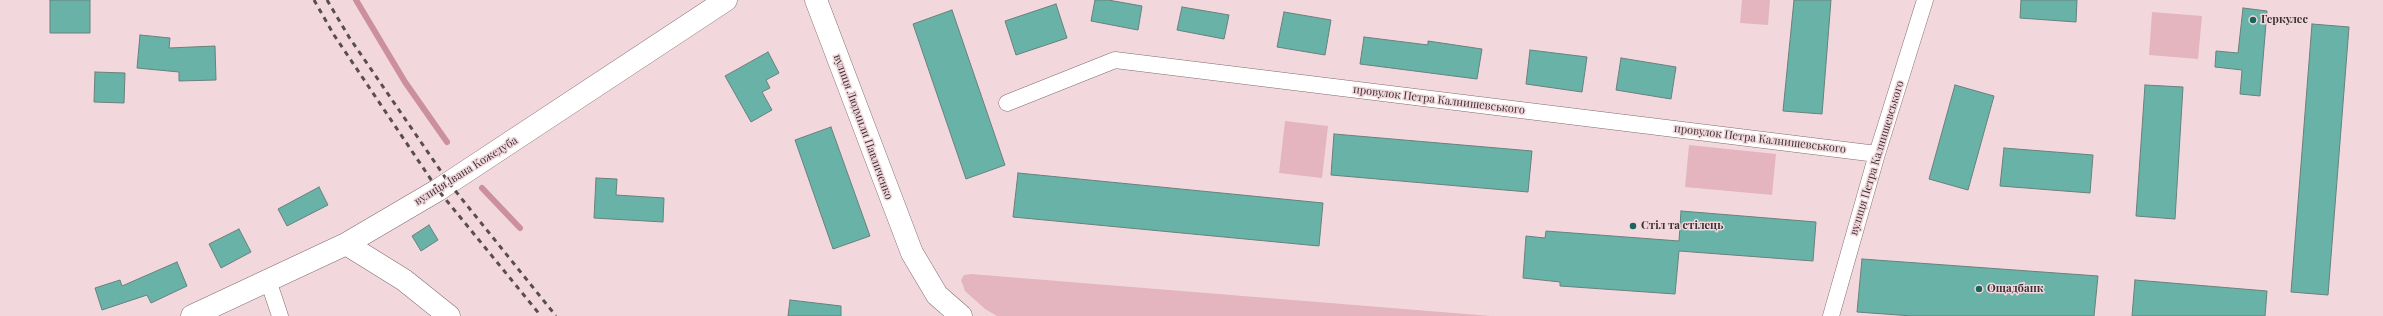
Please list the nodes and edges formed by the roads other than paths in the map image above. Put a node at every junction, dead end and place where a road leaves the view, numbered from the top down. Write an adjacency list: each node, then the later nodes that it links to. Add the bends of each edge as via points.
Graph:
1 (726, 0): 6 (main road, вулиця Івана Кожедуба, via 444,187)
2 (1925, 0): 5 (street, вулиця Петра Калнишевського)
3 (816, 2): 11 (main road, вулиця Людмили Павличенко, via 912,253 937,294)
4 (1007, 103): 5 (street, провулок Петра Калнишевського, via 1115,60)
5 (1877, 154): 12 (street, вулиця Петра Калнишевського)
6 (346, 244): 7 (main road, вулиця Івана Кожедуба); 10 (main road, via 404,280)
7 (268, 280): 8 (main road, вулиця Івана Кожедуба); 9 (street)
8 (192, 316)
9 (280, 316)
10 (449, 316)
11 (960, 316)
12 (1831, 316)

